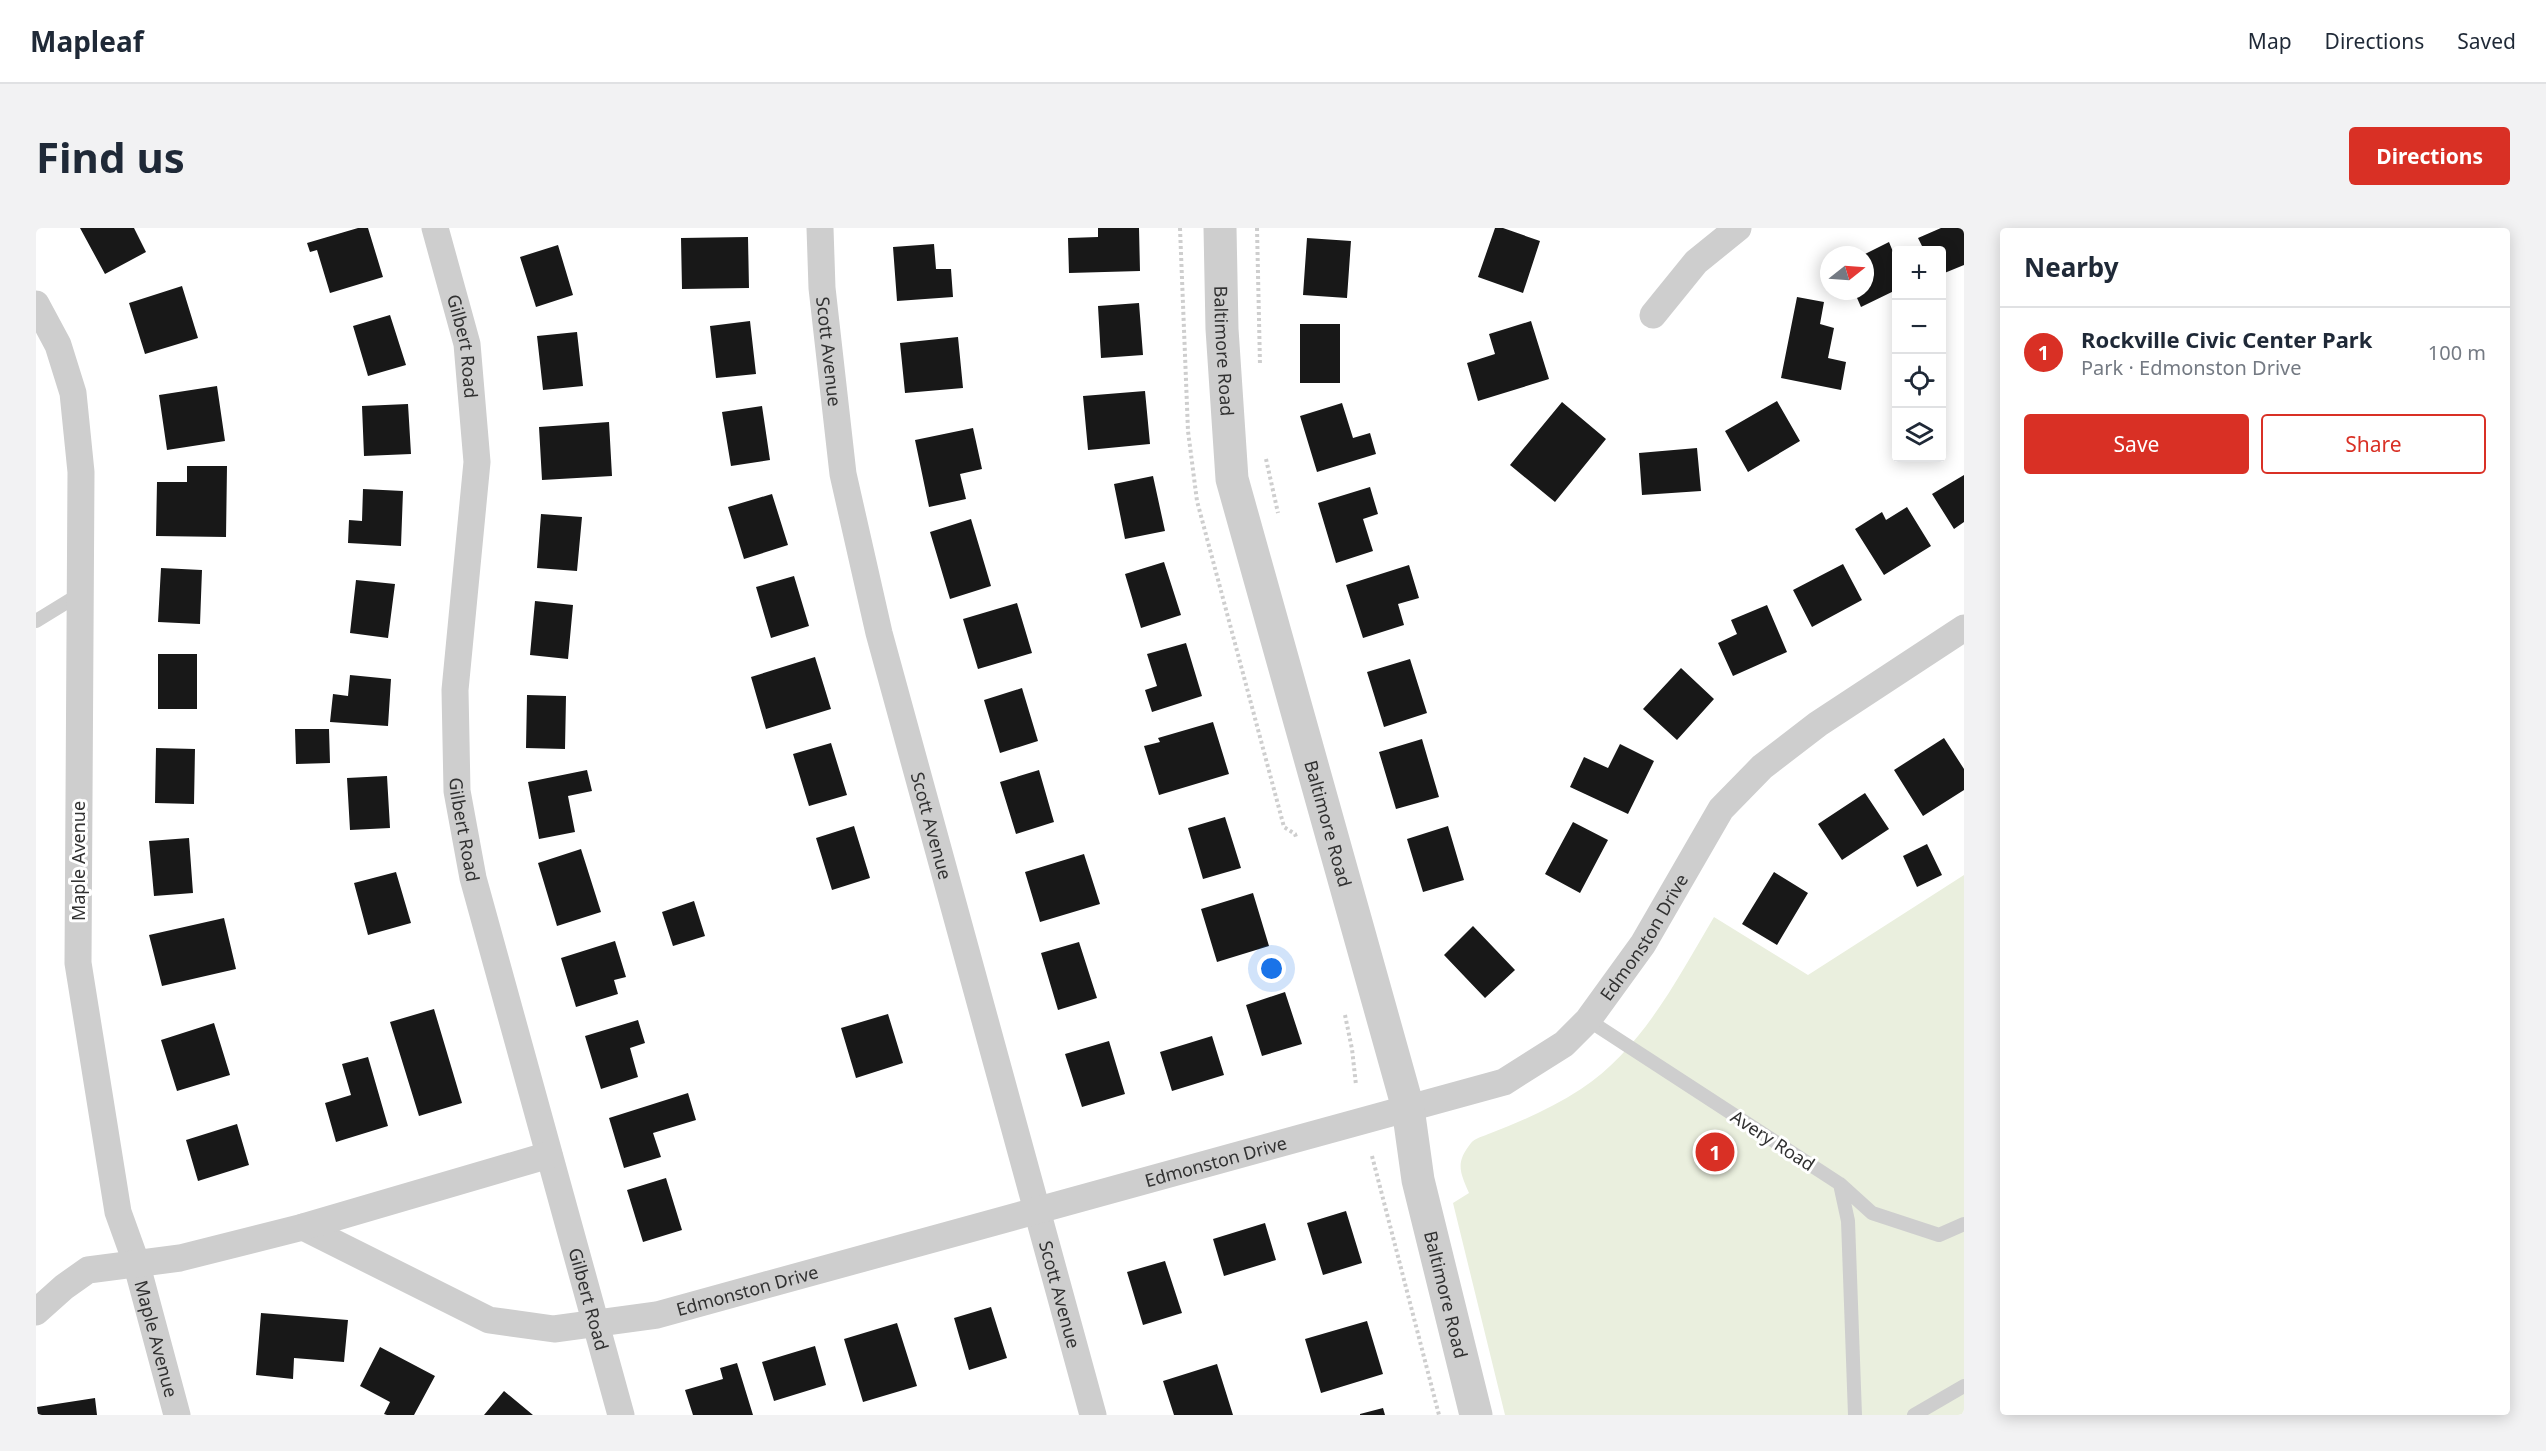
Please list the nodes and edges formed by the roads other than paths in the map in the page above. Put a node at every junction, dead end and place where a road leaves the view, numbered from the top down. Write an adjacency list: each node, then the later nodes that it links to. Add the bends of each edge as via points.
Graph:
1 (435, 228): 12 (street, Gilbert Road, via 466,344 477,462 455,690 457,792 473,878)
2 (820, 228): 14 (street, Scott Avenue, via 822,288 843,474 879,633)
3 (1220, 228): 11 (street, Baltimore Road, via 1232,479)
4 (1738, 228): 6 (street, via 1696,262)
5 (36, 304): 7 (street, Maple Avenue, via 58,345 73,393 81,472)
6 (1653, 315)
7 (80, 594): 8 (lane); 17 (street, Maple Avenue, via 78,963 118,1212)
8 (36, 621)
9 (1964, 628): 10 (street, Edmonston Drive, via 1818,724 1762,768 1721,809 1643,944)
10 (1588, 1020): 11 (street, Edmonston Drive, via 1564,1044 1504,1082); 13 (lane, Avery Road)
11 (1408, 1108): 14 (street, Edmonston Drive); 24 (street, Baltimore Road, via 1418,1180)
12 (549, 1155): 16 (street); 19 (street, Gilbert Road)
13 (1840, 1184): 15 (lane, Avery Road, via 1872,1214 1939,1235); 25 (lane, via 1848,1221)
14 (1037, 1211): 19 (street, Edmonston Drive, via 657,1315); 23 (street, Scott Avenue)
15 (1964, 1224)
16 (303, 1227): 17 (street, via 180,1258); 19 (street, Edmonston Drive, via 489,1320 554,1329)
17 (136, 1262): 18 (street, via 88,1270); 21 (street, Maple Avenue)
18 (36, 1312)
19 (596, 1323): 22 (street, Gilbert Road)
20 (1964, 1386): 26 (lane)
21 (177, 1415)
22 (621, 1415)
23 (1093, 1415)
24 (1476, 1415)
25 (1855, 1415)
26 (1914, 1415)

